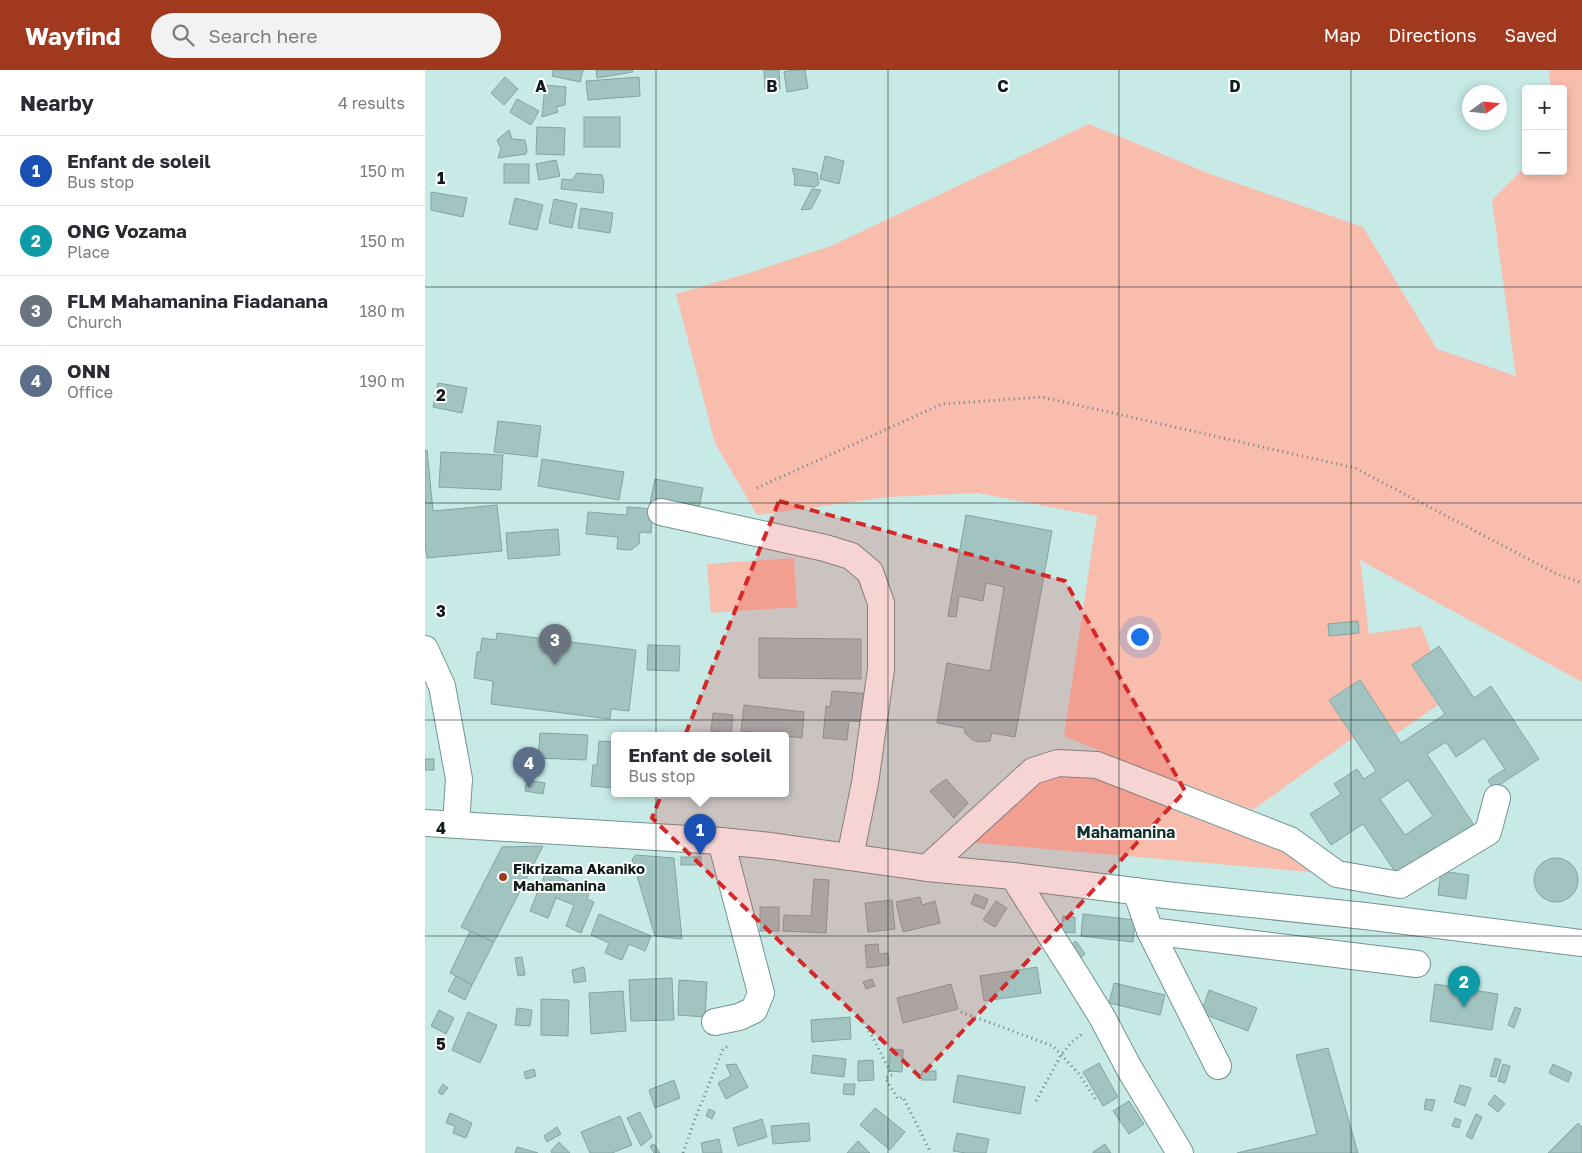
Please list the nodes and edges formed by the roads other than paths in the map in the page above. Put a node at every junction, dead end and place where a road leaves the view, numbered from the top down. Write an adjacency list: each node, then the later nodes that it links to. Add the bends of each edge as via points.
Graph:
1 (661, 512): 7 (street, via 825,548 851,556 870,572 881,603 881,669 865,783)
2 (425, 649): 5 (street, via 442,686 459,779)
3 (1497, 798): 8 (street, via 1488,832 1400,885 1337,874 1290,840 1097,765 1058,763 1033,771)
4 (425, 823): 5 (street)
5 (456, 824): 6 (street)
6 (721, 842): 7 (street); 14 (street, via 761,993 754,1010)
7 (850, 857): 8 (street)
8 (927, 868): 9 (street)
9 (1013, 876): 10 (street); 16 (street, via 1077,974)
10 (1136, 891): 11 (street); 12 (street)
11 (1150, 931): 13 (street); 15 (street)
12 (1582, 943)
13 (1417, 964)
14 (715, 1022)
15 (1218, 1066)
16 (1181, 1153)

